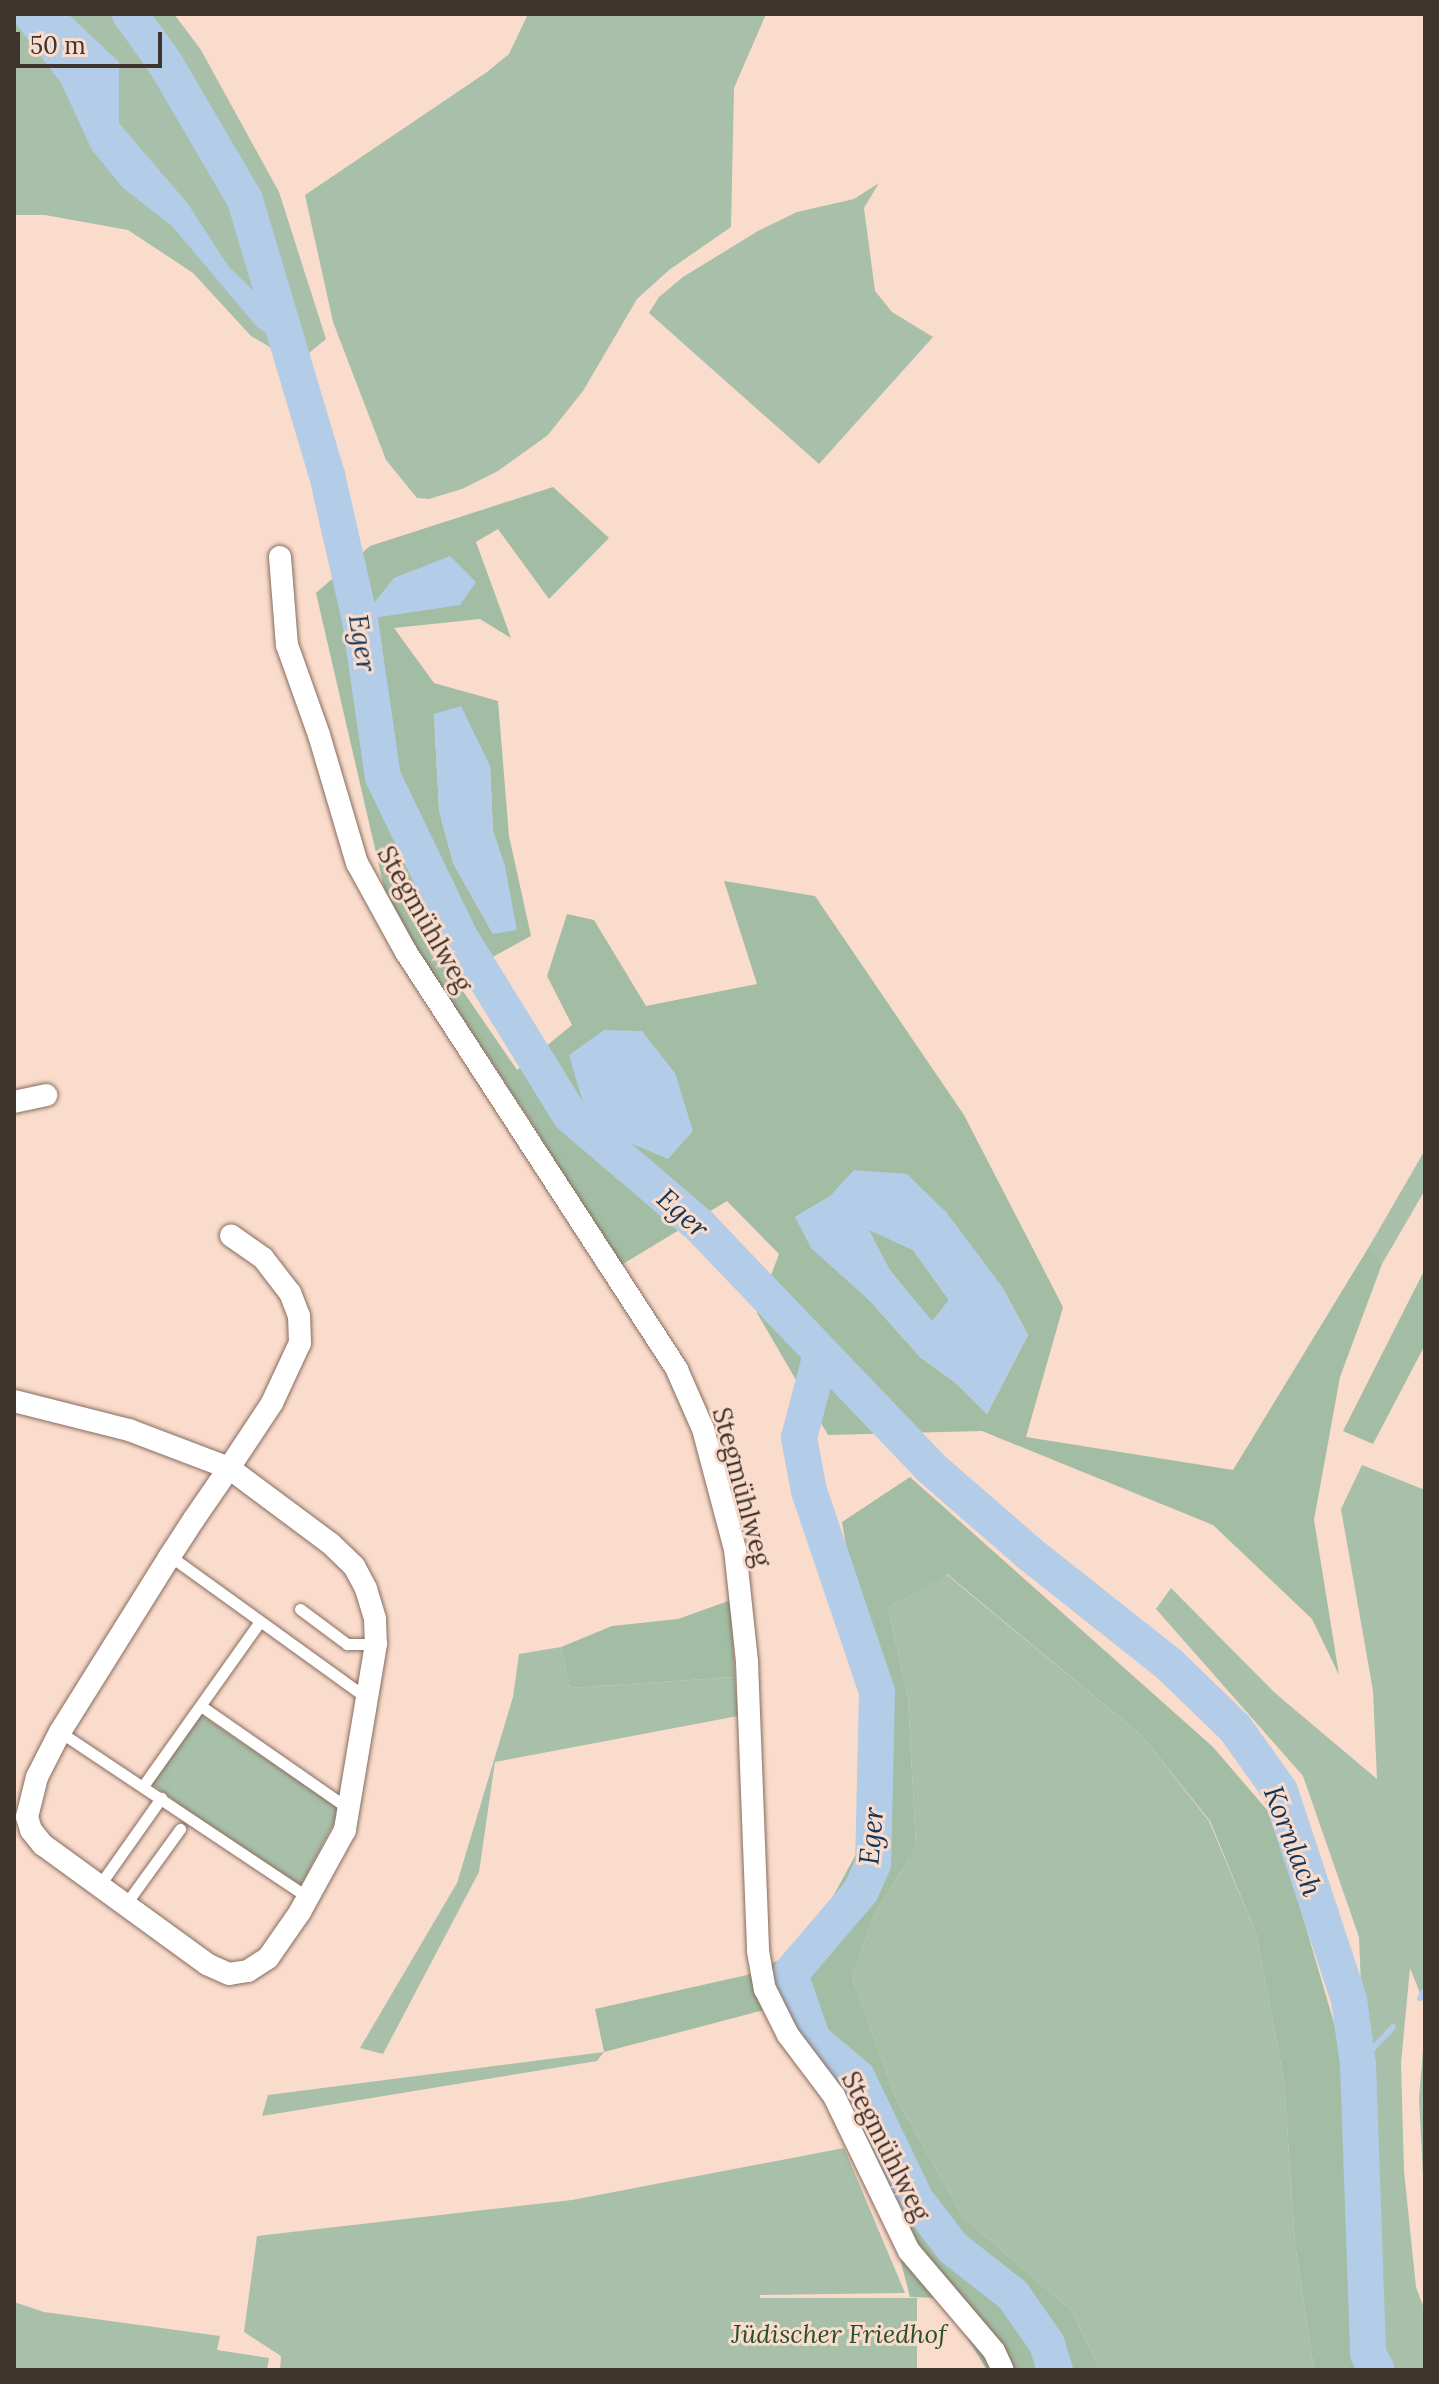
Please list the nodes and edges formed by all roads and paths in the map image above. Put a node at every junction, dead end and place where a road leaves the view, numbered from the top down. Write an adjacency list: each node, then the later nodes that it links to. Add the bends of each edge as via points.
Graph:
1 (280, 557): 21 (street, Stegmühlweg, via 287,645 357,863 406,952 677,1370 703,1429 736,1563 747,1662 758,1951 765,1989 788,2035 834,2096 909,2251 994,2351)
2 (46, 1095): 3 (street)
3 (14, 1102)
4 (231, 1236): 6 (street, via 263,1258 290,1293 299,1316 300,1343 272,1403)
5 (14, 1401): 6 (street, via 129,1430)
6 (229, 1468): 7 (street); 10 (street, via 354,1566 375,1619)
7 (170, 1556): 9 (lane); 13 (street)
8 (300, 1609): 10 (lane, via 347,1644)
9 (259, 1623): 11 (lane); 12 (lane)
10 (376, 1644): 11 (street)
11 (369, 1699): 16 (street)
12 (201, 1706): 14 (lane); 16 (lane)
13 (60, 1732): 14 (lane); 18 (street, via 37,1777 27,1817 43,1845)
14 (143, 1786): 15 (lane)
15 (161, 1798): 18 (lane); 19 (lane)
16 (350, 1809): 19 (street, via 345,1830)
17 (180, 1829): 20 (lane)
18 (99, 1886): 20 (street)
19 (309, 1898): 20 (street, via 268,1958 248,1971 229,1974)
20 (125, 1905)
21 (1003, 2370)

